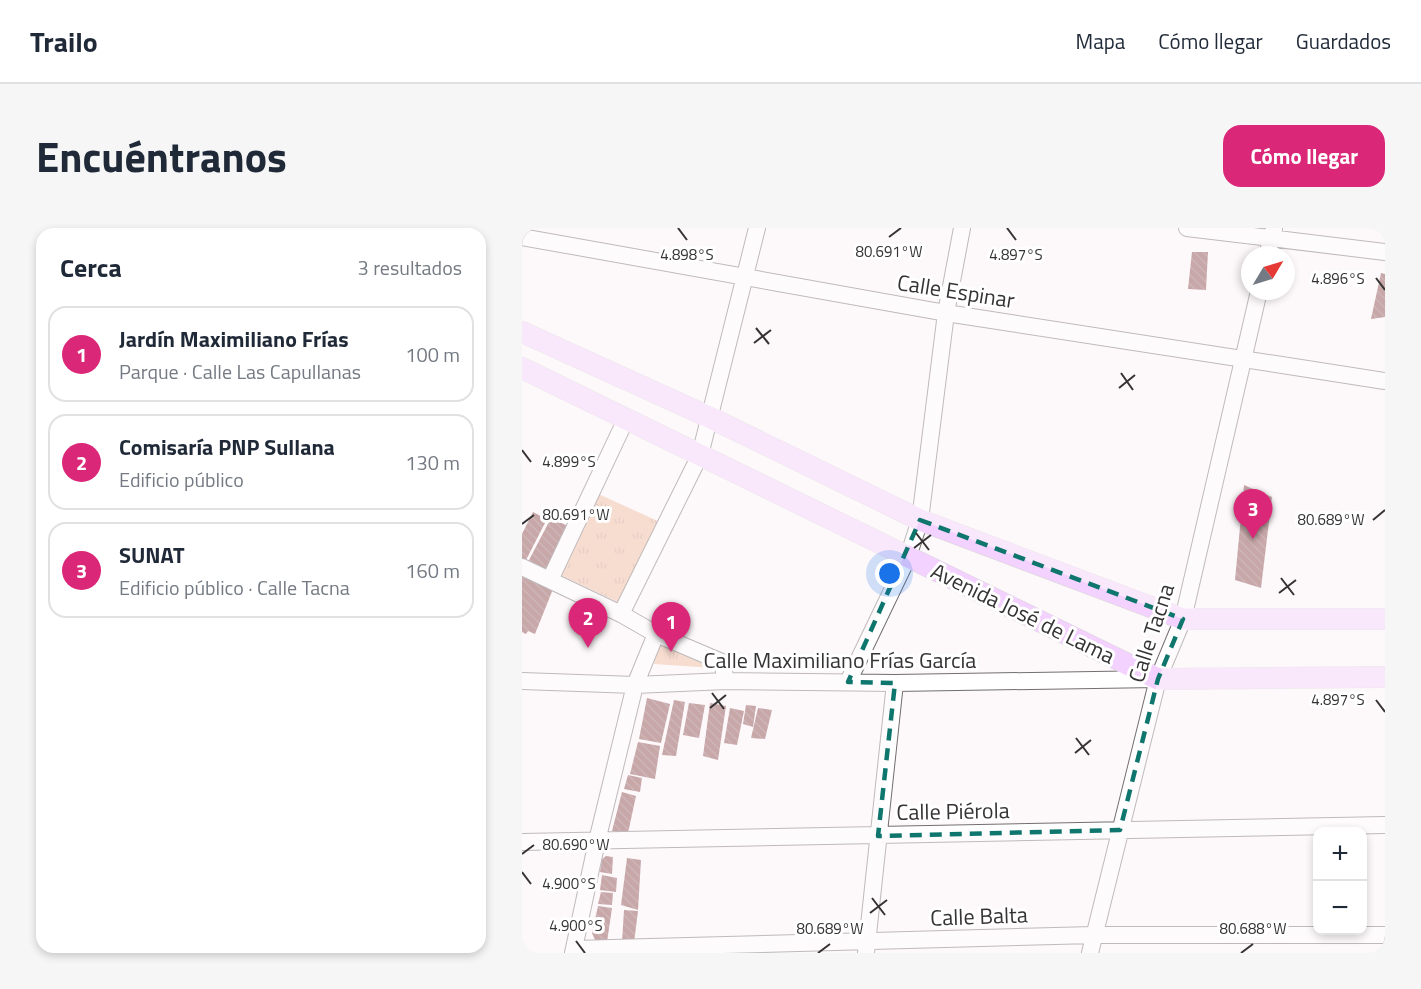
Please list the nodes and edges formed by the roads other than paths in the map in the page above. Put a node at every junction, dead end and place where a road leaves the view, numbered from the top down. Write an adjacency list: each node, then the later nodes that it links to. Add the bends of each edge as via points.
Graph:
1 (757, 228): 7 (street)
2 (962, 228): 9 (street)
3 (1187, 228): 4 (street)
4 (1273, 233): 6 (street)
5 (522, 237): 7 (street, Calle Espinar)
6 (1385, 252)
7 (745, 277): 9 (street, Calle Espinar); 14 (street)
8 (1257, 300): 11 (street, Calle Tacna)
9 (946, 313): 11 (street, Calle Espinar); 17 (street)
10 (522, 332): 14 (main road, Avenida José de Lama)
11 (1243, 359): 13 (street, Calle Espinar); 22 (street, Calle Tacna)
12 (522, 368): 15 (main road, Avenida José de Lama)
13 (1385, 381)
14 (709, 417): 16 (street); 17 (main road, Avenida José de Lama)
15 (626, 419): 16 (main road, Avenida José de Lama); 20 (street)
16 (700, 455): 18 (main road, Avenida José de Lama); 21 (street)
17 (920, 520): 18 (street); 22 (main road, Avenida José de Lama)
18 (908, 557): 26 (main road, Avenida José de Lama); 29 (street)
19 (522, 567): 20 (street)
20 (550, 580): 21 (street)
21 (621, 614): 24 (street)
22 (1183, 619): 23 (main road, Avenida José de Lama); 26 (street, Calle Tacna)
23 (1385, 619)
24 (656, 634): 28 (street, via 722,662); 31 (street)
25 (1385, 677): 26 (main road, Avenida José de Lama)
26 (1158, 679): 30 (street, Calle Maximiliano Frías García); 33 (street, Calle Tacna)
27 (522, 681): 31 (street, Calle Maximiliano Frías García)
28 (726, 681): 29 (street, Calle Maximiliano Frías García); 31 (street, Calle Maximiliano Frías García)
29 (848, 682): 30 (street, Calle Maximiliano Frías García)
30 (895, 683): 34 (street)
31 (635, 685): 35 (street)
32 (1385, 825): 33 (street, Calle Piérola)
33 (1120, 830): 34 (street, Calle Piérola); 37 (street, Calle Tacna)
34 (879, 836): 35 (street, Calle Piérola); 39 (street)
35 (597, 841): 36 (street, Calle Piérola); 40 (street)
36 (522, 842)
37 (1094, 935): 38 (street, Calle Balta); 39 (street, Calle Balta); 41 (street, Calle Tacna)
38 (1385, 935)
39 (867, 947): 40 (street, Calle Balta)
40 (573, 951)
41 (1090, 953)

